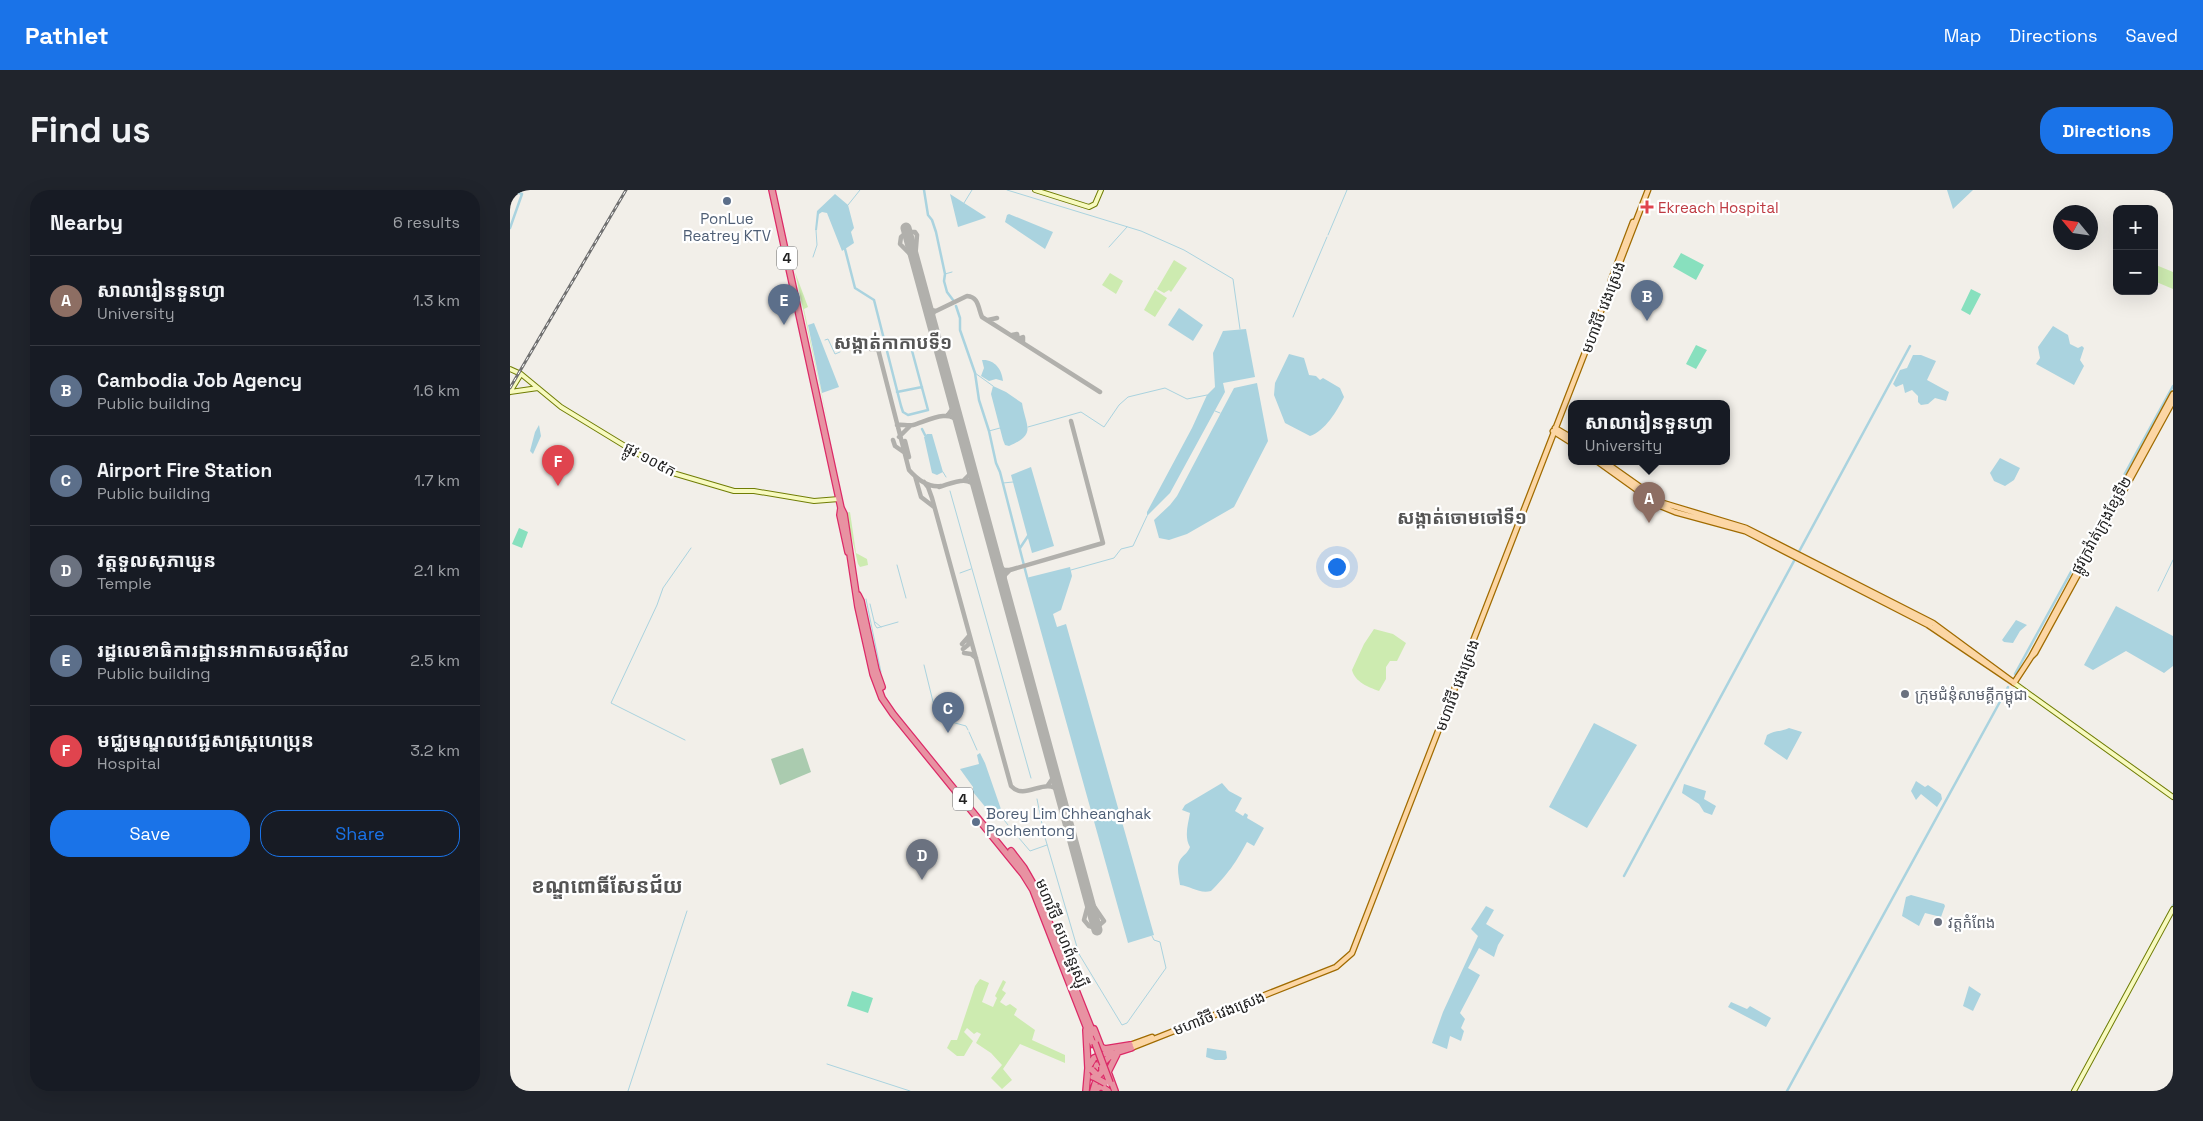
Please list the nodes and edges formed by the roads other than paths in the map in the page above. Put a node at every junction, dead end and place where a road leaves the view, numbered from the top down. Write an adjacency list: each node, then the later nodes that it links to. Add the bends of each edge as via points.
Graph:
1 (774, 190): 16 (highway, មហាវិថី សហព័ន្ធរុស្ស៊ី / 4)
2 (1034, 190): 3 (main road, via 1089,207 1096,203)
3 (1101, 190)
4 (1647, 190): 11 (main road, មហាវិថី វេងស្រេង)
5 (510, 369): 6 (main road, ផ្លូវ ១០៥ក)
6 (521, 374): 7 (main road, ផ្លូវ ១០៥ក); 8 (main road)
7 (538, 388): 8 (main road); 16 (main road, ផ្លូវ ១០៥ក, via 561,407 666,471 734,491 814,501)
8 (510, 392)
9 (2173, 394): 18 (main road, ផ្លូវក្រវ៉ាត់ក្រុងខ្សែទី២)
10 (2173, 401): 18 (main road, ផ្លូវក្រវ៉ាត់ក្រុងខ្សែទី២)
11 (1554, 430): 12 (main road); 13 (main road); 25 (main road, មហាវិថី វេងស្រេង, via 1356,946 1336,967)
12 (1568, 436)
13 (1568, 440)
14 (1602, 465): 17 (main road)
15 (1608, 465): 17 (main road)
16 (839, 499): 22 (highway, មហាវិថី សហព័ន្ធរុស្ស៊ី / 4, via 847,550 885,696 1027,872)
17 (1652, 499): 19 (main road, via 1666,507 1740,529 1797,556 1931,626)
18 (2111, 510): 19 (main road, ផ្លូវក្រវ៉ាត់ក្រុងខ្សែទី២, via 2035,653)
19 (2014, 683): 20 (main road)
20 (2173, 797)
21 (2173, 909): 34 (main road)
22 (1079, 1003): 23 (highway); 24 (highway); 25 (highway, via 1086,1009 1102,1048)
23 (1084, 1023): 24 (highway); 28 (highway)
24 (1095, 1042): 28 (highway, bridge); 29 (highway, bridge)
25 (1130, 1047): 26 (highway); 28 (highway, via 1096,1057 1091,1065)
26 (1120, 1051): 27 (highway); 33 (highway, via 1108,1071)
27 (1112, 1054): 28 (highway, via 1096,1060); 32 (highway, via 1101,1066)
28 (1094, 1068): 29 (highway, bridge); 29 (highway, bridge, via 1094,1077); 30 (highway); 31 (highway)
29 (1108, 1083): 33 (highway)
30 (1086, 1091)
31 (1090, 1091)
32 (1094, 1091): 33 (highway, via 1100,1086)
33 (1112, 1091)
34 (2074, 1091)

